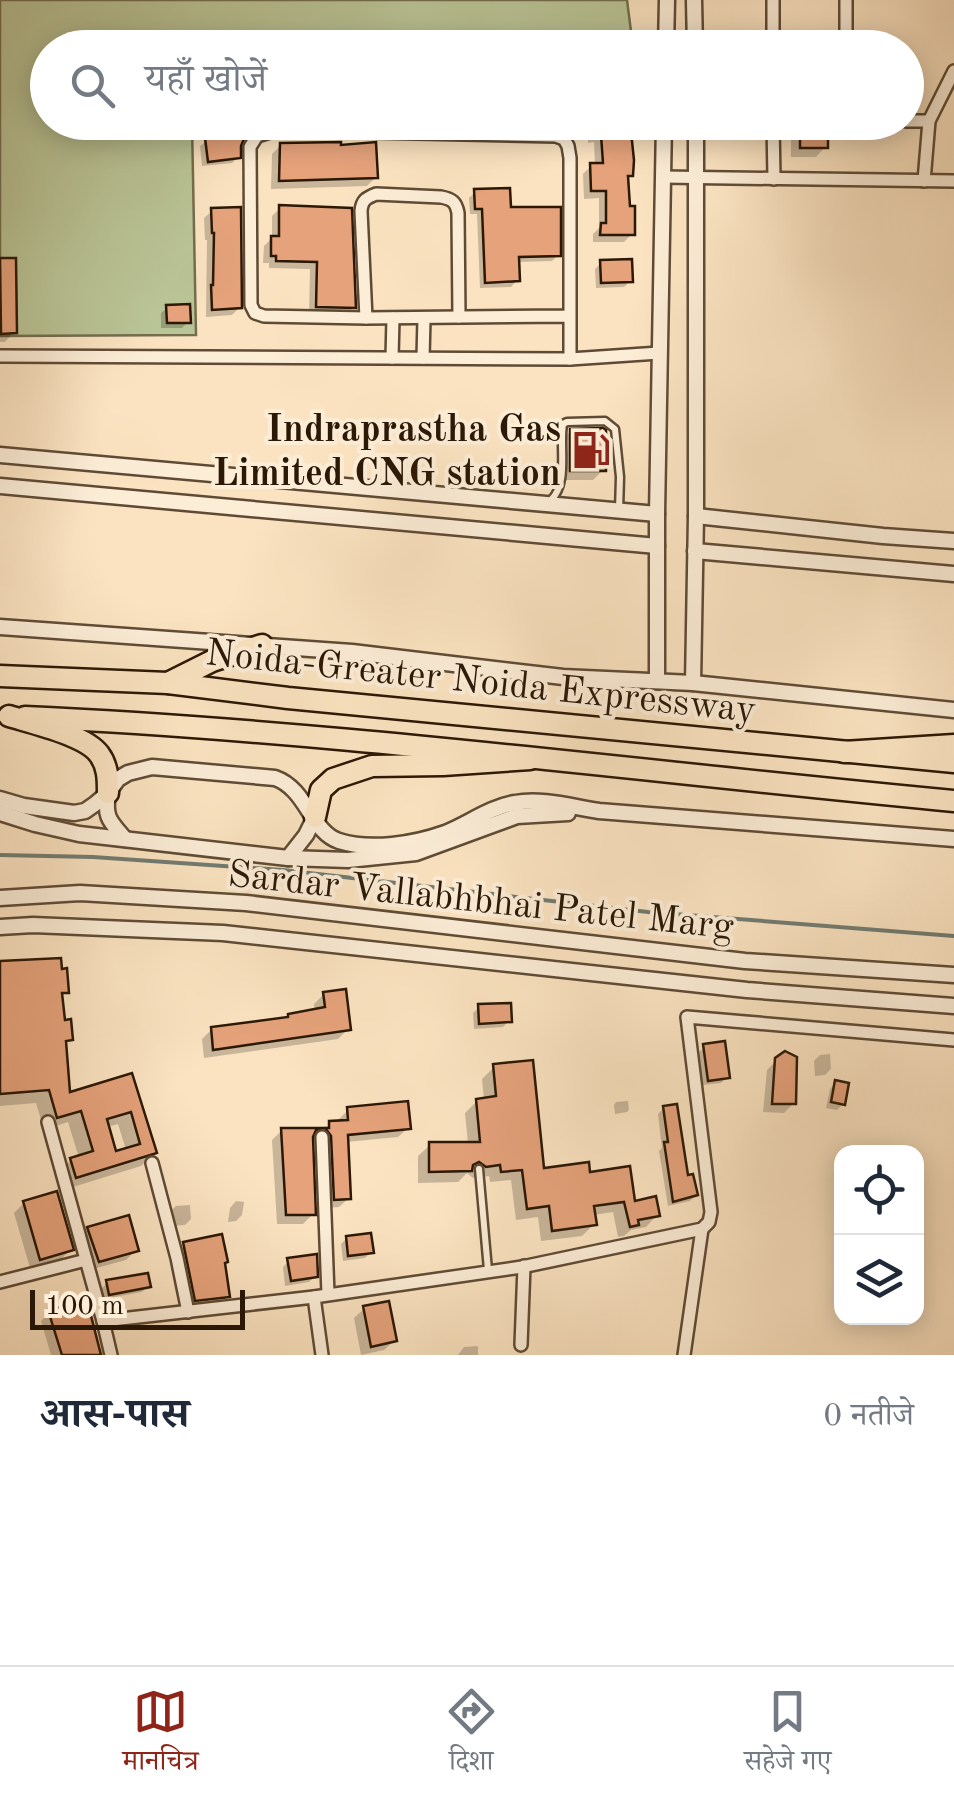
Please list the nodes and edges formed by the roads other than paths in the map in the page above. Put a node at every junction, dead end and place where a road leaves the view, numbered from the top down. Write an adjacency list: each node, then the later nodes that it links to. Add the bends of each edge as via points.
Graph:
1 (667, 0): 5 (street)
2 (694, 0): 6 (street)
3 (773, 0): 7 (street)
4 (846, 0): 8 (street)
5 (666, 30)
6 (695, 30)
7 (773, 30)
8 (846, 30)
9 (954, 71): 11 (street)
10 (924, 121): 11 (street)
11 (929, 121): 20 (street)
12 (254, 140): 24 (street, via 255,313)
13 (565, 140): 22 (street)
14 (663, 140): 17 (street)
15 (697, 140): 18 (street)
16 (774, 140): 19 (street)
17 (662, 178): 18 (street); 27 (street)
18 (698, 178): 19 (street); 37 (street)
19 (774, 179): 20 (street)
20 (924, 180): 21 (street)
21 (954, 181)
22 (568, 316): 23 (street); 31 (street)
23 (460, 317): 24 (street, via 456,204 441,197 376,194 361,211); 26 (street)
24 (366, 318): 25 (street)
25 (392, 318): 26 (street); 29 (street)
26 (424, 318): 30 (street)
27 (659, 353): 31 (street); 36 (street)
28 (0, 356): 29 (street)
29 (392, 358): 30 (street)
30 (423, 358): 31 (street)
31 (570, 358)
32 (0, 455): 34 (street)
33 (0, 486): 39 (street)
34 (546, 504): 35 (street); 35 (lane, via 561,484 563,424 604,421 615,428)
35 (619, 510): 36 (street)
36 (657, 514): 39 (street)
37 (696, 516): 38 (street); 40 (street)
38 (954, 541)
39 (658, 546): 45 (street)
40 (694, 550): 41 (street); 47 (street)
41 (954, 574)
42 (0, 627): 43 (street)
43 (262, 645): 45 (street); 46 (highway)
44 (0, 676): 46 (highway, Noida-Greater Noida Expressway)
45 (657, 681): 47 (street)
46 (168, 683): 51 (highway, Noida-Greater Noida Expressway)
47 (693, 683): 48 (street)
48 (954, 710)
49 (5, 716): 52 (highway, Noida-Greater Noida Expressway); 54 (highway, via 63,732 98,752)
50 (954, 745): 51 (highway)
51 (844, 752): 53 (highway, Noida-Greater Noida Expressway)
52 (530, 759): 56 (highway, Noida-Greater Noida Expressway); 59 (highway, via 372,766 333,779 321,790)
53 (954, 762)
54 (108, 793): 55 (street, via 74,813); 59 (street, via 128,773 152,767 276,778 296,790); 60 (street, via 109,821)
55 (0, 799)
56 (954, 800)
57 (599, 811): 59 (street, via 519,802 444,833 386,845 336,840); 61 (street); 62 (street, via 517,816 400,855)
58 (0, 813): 60 (street)
59 (315, 817): 62 (street)
60 (126, 839): 62 (street)
61 (954, 839)
62 (288, 858)
63 (0, 898): 65 (street, Sardar Vallabhbhai Patel Marg, via 80,892 246,904 745,961)
64 (0, 927): 66 (street, Sardar Vallabhbhai Patel Marg, via 223,933)
65 (954, 976)
66 (954, 1006)
67 (954, 1040): 72 (street, via 687,1016 710,1212)
68 (48, 1122): 73 (street)
69 (322, 1138): 77 (street)
70 (152, 1163): 79 (street)
71 (479, 1168): 75 (lane)
72 (702, 1229): 74 (street); 84 (street)
73 (86, 1260): 76 (street); 80 (street)
74 (524, 1266): 75 (street); 81 (street)
75 (488, 1272): 77 (street)
76 (0, 1282)
77 (328, 1294): 78 (street)
78 (314, 1297): 79 (street); 83 (street)
79 (188, 1312): 80 (street)
80 (103, 1321): 82 (street)
81 (521, 1346)
82 (111, 1355)
83 (322, 1355)
84 (684, 1355)

